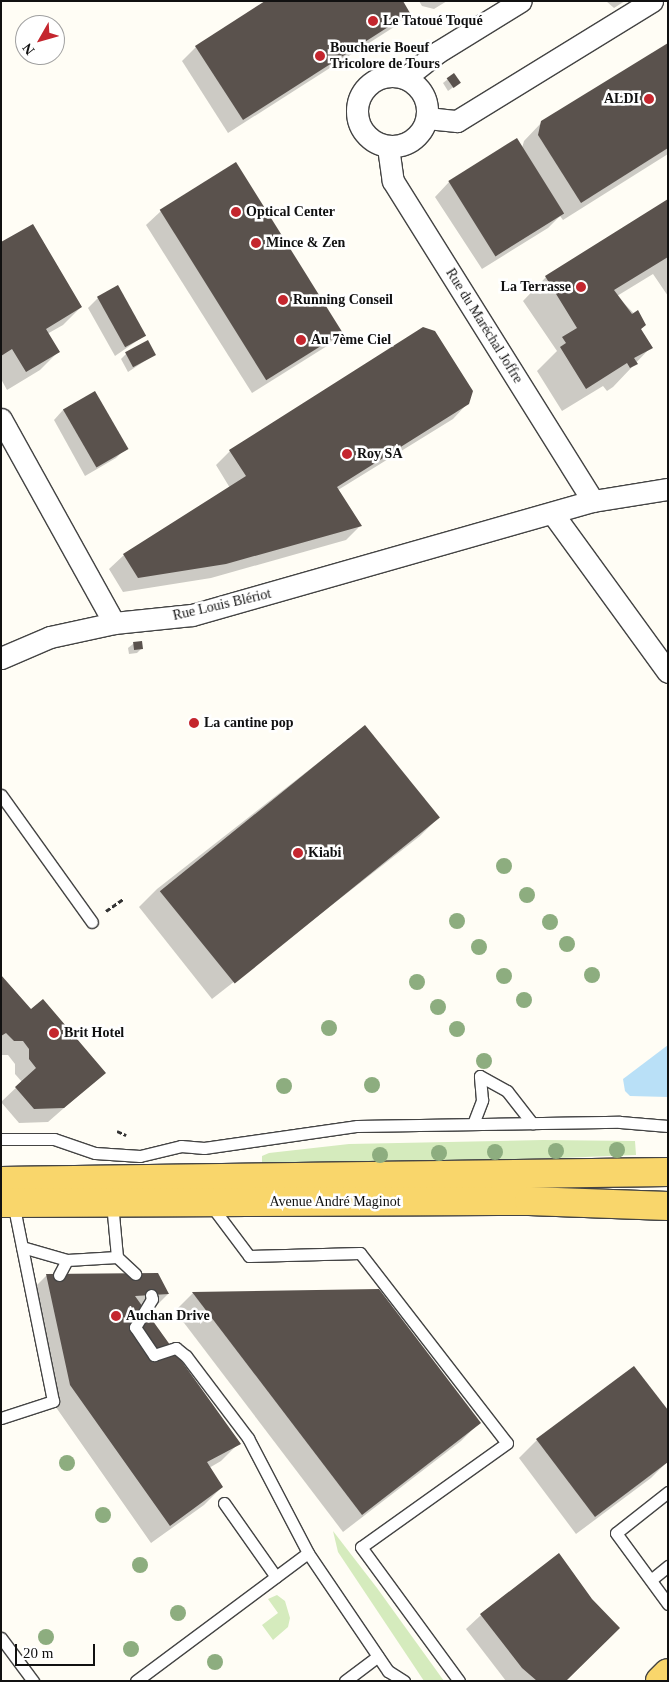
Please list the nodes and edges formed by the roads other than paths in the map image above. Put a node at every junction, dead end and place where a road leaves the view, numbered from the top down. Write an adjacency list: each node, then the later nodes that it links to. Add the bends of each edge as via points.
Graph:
1 (521, 1): 3 (street, via 438,52)
2 (652, 1): 4 (street, via 457,121)
3 (405, 78): 4 (street, via 422,92 427,103); 5 (street, via 381,77 370,83 357,103 360,126 377,144)
4 (427, 118): 5 (street, via 419,135 410,142)
5 (388, 147): 8 (street, Rue du Maréchal Joffre, via 393,181)
6 (1, 419): 10 (street)
7 (668, 489): 8 (street, Rue Louis Blériot)
8 (594, 501): 9 (street, Rue Louis Blériot)
9 (553, 514): 10 (street, Rue Louis Blériot, via 192,615); 12 (street)
10 (114, 622): 11 (street, Rue Louis Blériot, via 50,637)
11 (1, 658)
12 (668, 672)
13 (1, 795): 14 (lane)
14 (92, 922)
15 (532, 1123): 16 (lane); 16 (lane, via 507,1091 480,1076 482,1100); 17 (lane, via 620,1122)
16 (473, 1124): 20 (lane, via 358,1126 204,1148 181,1146 140,1156)
17 (668, 1126)
18 (1, 1139): 20 (lane, via 54,1139 79,1146 95,1153)
19 (668, 1172): 20 (main road, Avenue André Maginot)
20 (117, 1179): 21 (main road, Avenue André Maginot); 22 (main road, Avenue André Maginot); 25 (lane)
21 (5, 1196): 24 (lane)
22 (208, 1202): 23 (main road, Avenue André Maginot, via 529,1201); 46 (lane, via 250,1256 360,1253 507,1443 361,1547)
23 (668, 1206)
24 (22, 1247): 26 (lane); 30 (lane, via 53,1401)
25 (117, 1257): 26 (lane); 27 (lane)
26 (67, 1260): 28 (lane)
27 (135, 1274)
28 (59, 1275)
29 (151, 1295): 33 (lane, via 152,1299 135,1327 154,1355 176,1348 248,1438)
30 (1, 1418)
31 (668, 1492): 36 (lane, via 616,1533)
32 (224, 1503): 35 (lane)
33 (308, 1553): 35 (lane); 39 (lane)
34 (668, 1566): 36 (lane)
35 (276, 1577): 43 (lane)
36 (652, 1579): 37 (lane)
37 (668, 1604)
38 (1, 1638): 42 (lane)
39 (378, 1656): 41 (lane); 44 (lane)
40 (668, 1673): 47 (main road)
41 (388, 1676): 45 (lane)
42 (34, 1681)
43 (136, 1681)
44 (345, 1681)
45 (404, 1681)
46 (459, 1681)
47 (660, 1681)

